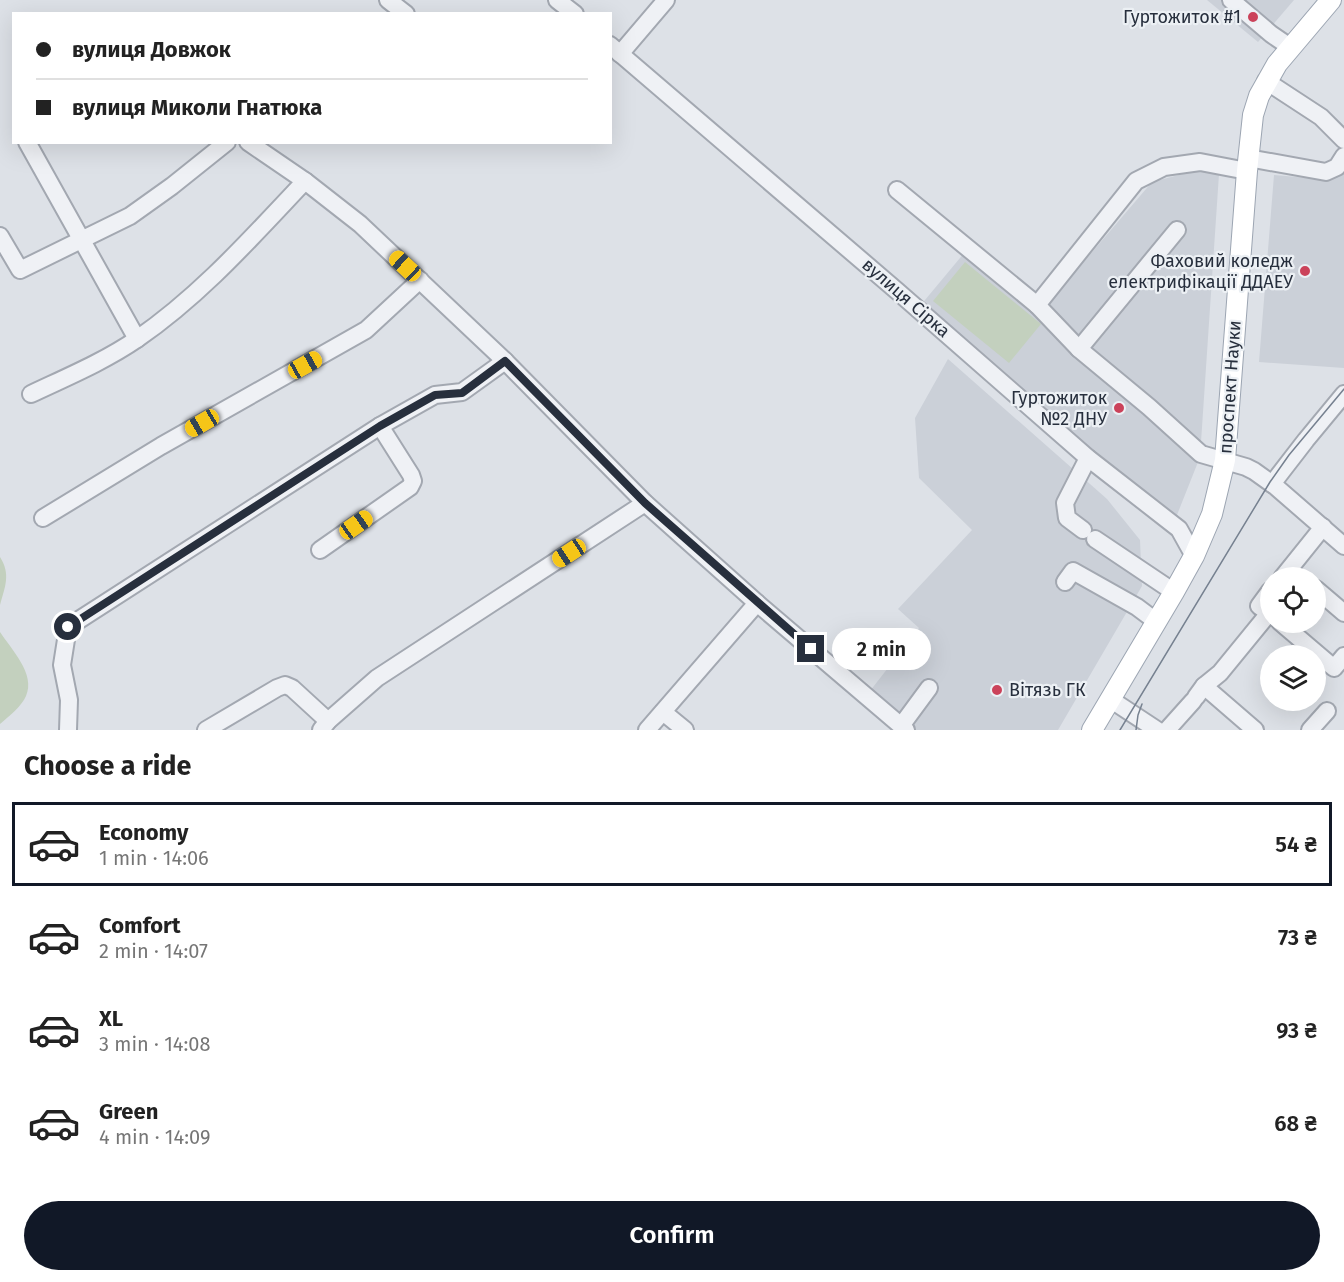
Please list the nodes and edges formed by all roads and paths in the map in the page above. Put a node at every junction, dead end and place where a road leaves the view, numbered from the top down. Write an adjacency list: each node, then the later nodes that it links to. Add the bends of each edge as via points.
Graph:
1 (388, 0): 5 (street)
2 (666, 0): 7 (street)
3 (1232, 0): 6 (street)
4 (1331, 0): 6 (main road, проспект Науки)
5 (403, 12)
6 (1290, 47): 8 (main road, проспект Науки)
7 (615, 49): 28 (street, вулиця Сірка)
8 (1266, 81): 9 (street, via 1321,117); 14 (main road, проспект Науки, via 1253,115)
9 (1344, 140)
10 (28, 144): 19 (street)
11 (224, 144): 19 (street, via 130,216)
12 (251, 144): 15 (street)
13 (1344, 156): 14 (street, via 1337,167 1326,172)
14 (1247, 165): 21 (street, via 1200,162 1164,167 1136,181); 29 (main road, проспект Науки)
15 (305, 182): 20 (street, via 360,224); 22 (street, via 207,283)
16 (897, 190): 21 (street)
17 (1177, 230): 23 (street)
18 (0, 236): 19 (street, via 20,270)
19 (82, 241): 22 (street)
20 (420, 280): 24 (street); 32 (street, via 366,330)
21 (1037, 305): 23 (street)
22 (137, 339): 25 (street)
23 (1079, 349): 29 (street, via 1200,454)
24 (505, 361): 27 (street, via 462,393 435,395); 31 (street)
25 (32, 394)
26 (1344, 394): 30 (street)
27 (380, 426): 35 (street, via 413,481 410,487); 55 (street, via 68,627 62,665 69,700)
28 (1088, 458): 36 (street, вулиця Сірка, via 1179,529); 39 (street, via 1065,503 1067,518)
29 (1225, 460): 30 (street, via 1246,467); 36 (main road, проспект Науки, via 1212,514)
30 (1272, 484): 33 (street)
31 (645, 503): 41 (street); 53 (street, via 377,678)
32 (43, 518)
33 (1323, 527): 34 (street); 37 (street)
34 (1344, 546)
35 (320, 550)
36 (1194, 556): 39 (main road, проспект Науки)
37 (1296, 567)
38 (1065, 582): 43 (street, via 1073,571)
39 (1174, 592): 43 (main road, проспект Науки)
40 (1326, 598): 42 (street)
41 (757, 603): 51 (street); 54 (street)
42 (1344, 613)
43 (1157, 622): 49 (main road, проспект Науки)
44 (1260, 631): 48 (street)
45 (1292, 633): 46 (street, via 1334,668)
46 (1344, 656)
47 (928, 688): 54 (street)
48 (1198, 695): 61 (street); 62 (street)
49 (1110, 699): 52 (street); 59 (main road, проспект Науки)
50 (1327, 711): 63 (street)
51 (663, 712): 57 (street); 58 (street)
52 (1140, 723): 60 (street)
53 (324, 726): 56 (street, via 292,688 285,685)
54 (903, 728)
55 (68, 730)
56 (206, 730)
57 (647, 730)
58 (685, 730)
59 (1092, 730)
60 (1157, 730)
61 (1167, 730)
62 (1255, 730)
63 (1311, 730)

